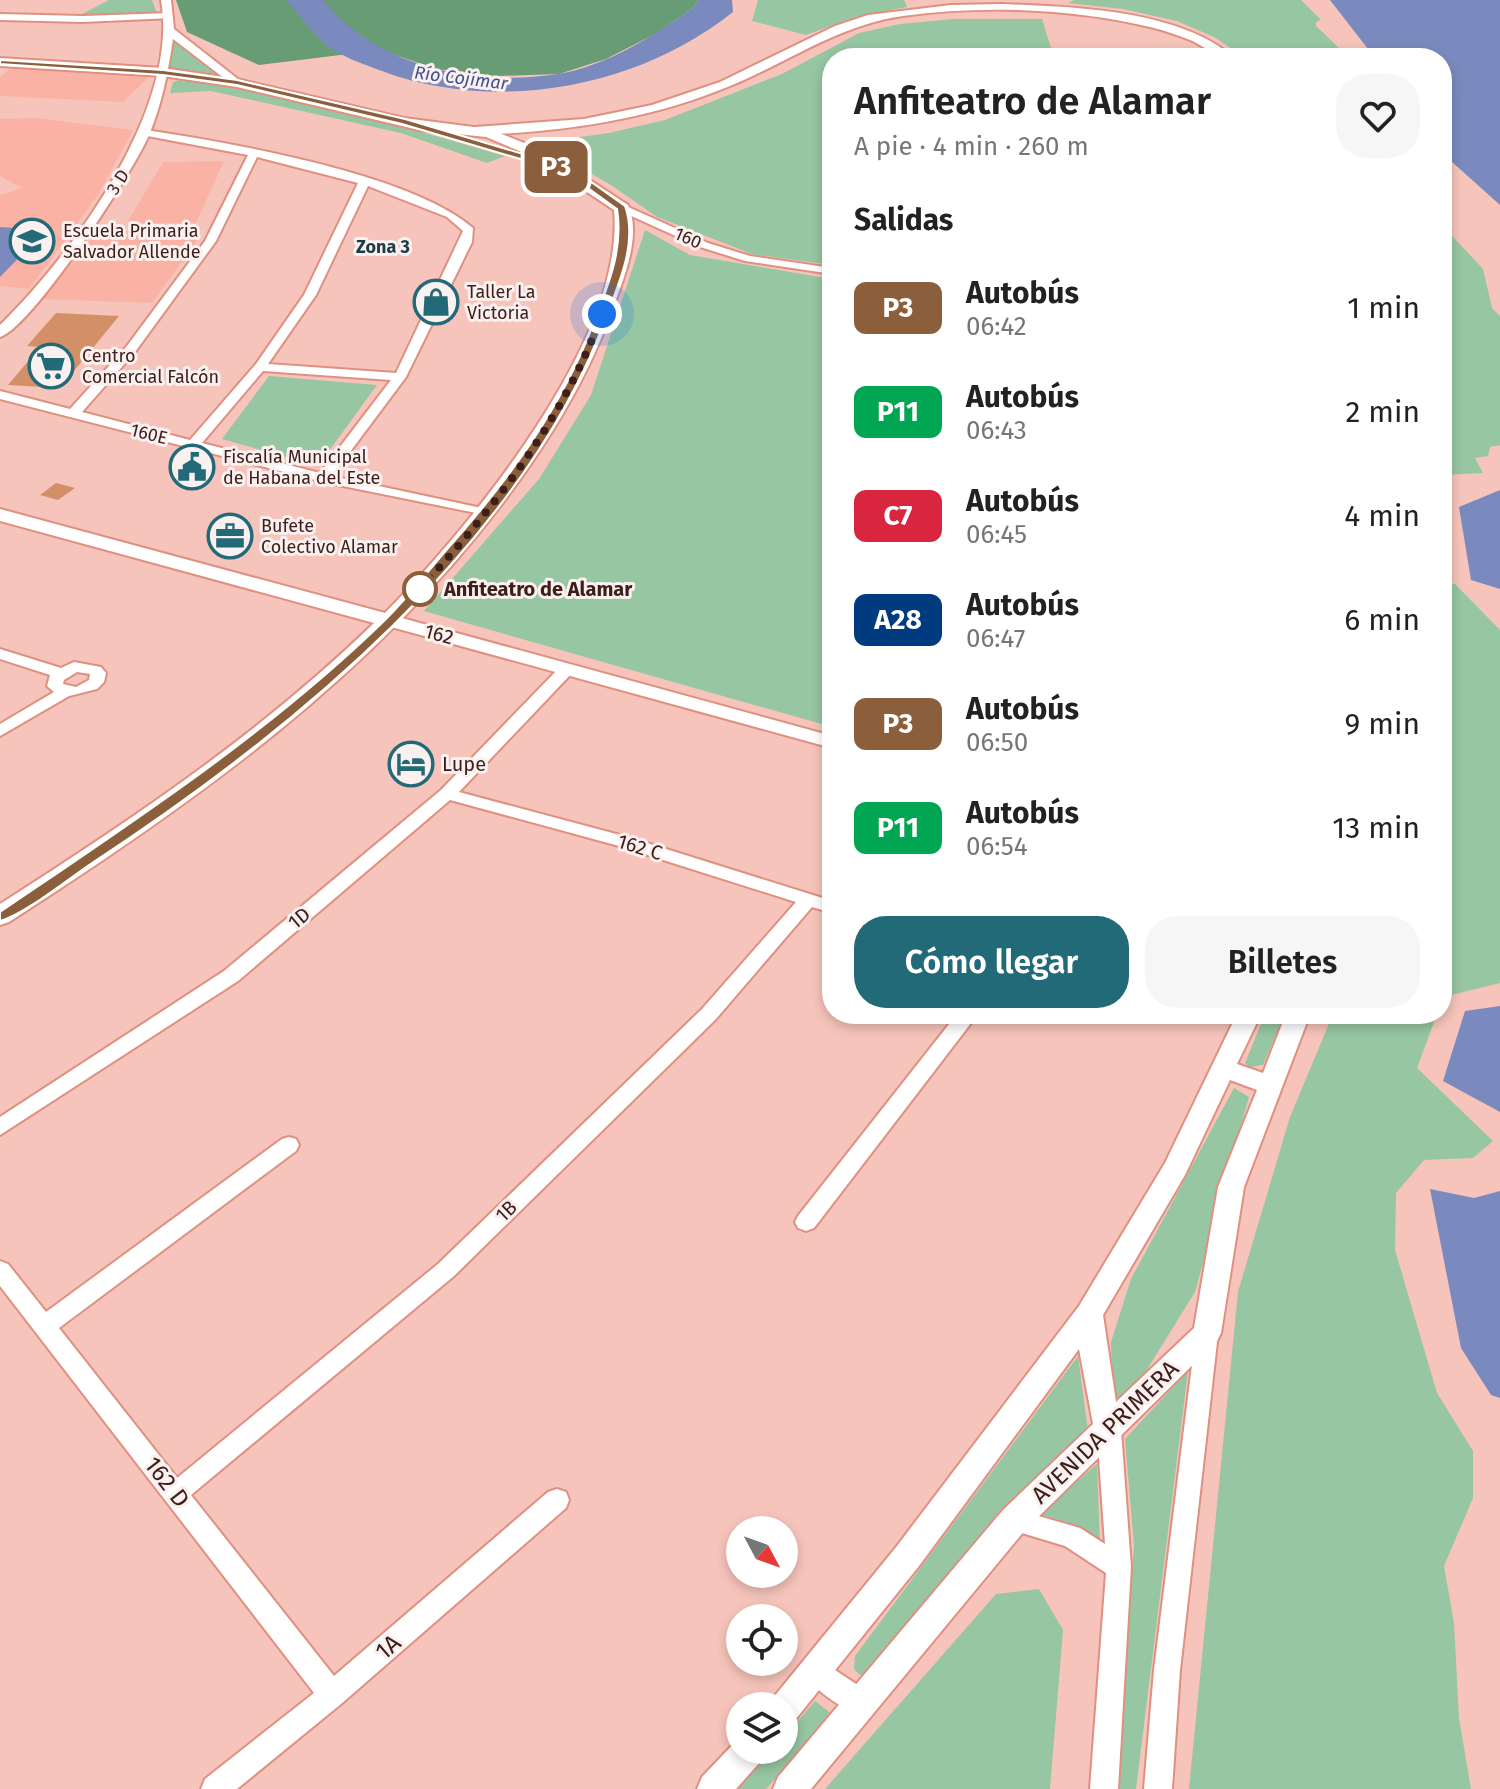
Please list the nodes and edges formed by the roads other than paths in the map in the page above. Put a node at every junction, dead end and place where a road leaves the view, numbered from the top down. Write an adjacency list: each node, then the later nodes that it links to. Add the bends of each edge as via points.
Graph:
1 (166, 0): 3 (street, 3 D)
2 (1051, 10): 6 (street, via 1163,32); 7 (street, via 1137,17 1174,27); 12 (street, via 942,8 866,19 831,30 715,88 632,115); 13 (street, via 922,16 870,26 679,110 600,131)
3 (170, 16): 4 (street); 5 (street, 3 D)
4 (0, 17)
5 (169, 31): 9 (street, 3 D); 10 (street)
6 (1195, 48)
7 (1213, 48)
8 (0, 62): 9 (main road, 160)
9 (163, 72): 10 (main road, 160); 11 (street, 3 D)
10 (237, 83): 12 (main road, 160)
11 (146, 133): 15 (street); 20 (street, 3 D, via 98,213)
12 (473, 136): 13 (main road, 160); 14 (main road, 160)
13 (516, 142): 14 (street); 16 (main road, 160)
14 (489, 145): 16 (main road, 160)
15 (253, 155): 17 (street); 24 (street, via 210,241 131,349)
16 (557, 167): 18 (main road, 160)
17 (364, 182): 21 (street, via 310,295); 22 (street, via 414,196 469,230)
18 (622, 208): 19 (street, 160, via 749,259); 27 (main road, via 623,246 586,358 559,411)
19 (822, 270)
20 (0, 333)
21 (260, 367): 22 (street); 25 (street)
22 (400, 377): 26 (street)
23 (0, 395): 24 (street, 160E)
24 (73, 414): 25 (street, 160E)
25 (193, 445): 26 (street, 160E)
26 (323, 478): 27 (street, 160E)
27 (486, 513): 29 (main road)
28 (0, 515): 29 (main road, 162)
29 (391, 621): 31 (street, 162); 39 (main road, via 298,705 162,810)
30 (0, 654): 32 (street)
31 (567, 669): 35 (street, 162); 36 (street, 1D)
32 (60, 673): 33 (street, via 55,686); 33 (street, via 82,666 98,673 92,686)
33 (65, 692): 34 (street)
34 (0, 731)
35 (822, 739)
36 (447, 794): 37 (street, 162 C, via 625,842); 45 (street, 1D, via 231,976)
37 (808, 900): 38 (street, 162 C); 53 (street, 1B, via 709,1014 446,1270)
38 (822, 904)
39 (0, 916)
40 (960, 1024): 47 (street)
41 (1244, 1024): 43 (street)
42 (1294, 1024): 44 (street)
43 (1224, 1069): 44 (street); 49 (street, via 1176,1168)
44 (1271, 1085): 51 (street, via 1231,1187)
45 (0, 1127)
46 (289, 1145): 50 (street)
47 (806, 1222)
48 (0, 1270): 50 (street, 162 D)
49 (1089, 1314): 52 (street); 57 (street)
50 (46, 1325): 53 (street, 162 D)
51 (1207, 1333): 52 (street, AVENIDA PRIMERA); 66 (street)
52 (1109, 1430): 55 (street, AVENIDA PRIMERA); 56 (street)
53 (176, 1493): 59 (street, 162 D)
54 (557, 1500): 59 (street, 1A)
55 (1014, 1520): 56 (street, via 1071,1536); 60 (street, AVENIDA PRIMERA)
56 (1119, 1567): 65 (street)
57 (817, 1671): 58 (street); 60 (street)
58 (798, 1693)
59 (332, 1695): 62 (street, 1A)
60 (862, 1703): 64 (street, AVENIDA PRIMERA)
61 (736, 1764): 63 (street)
62 (215, 1789)
63 (714, 1789)
64 (790, 1789)
65 (1104, 1789)
66 (1158, 1789)

